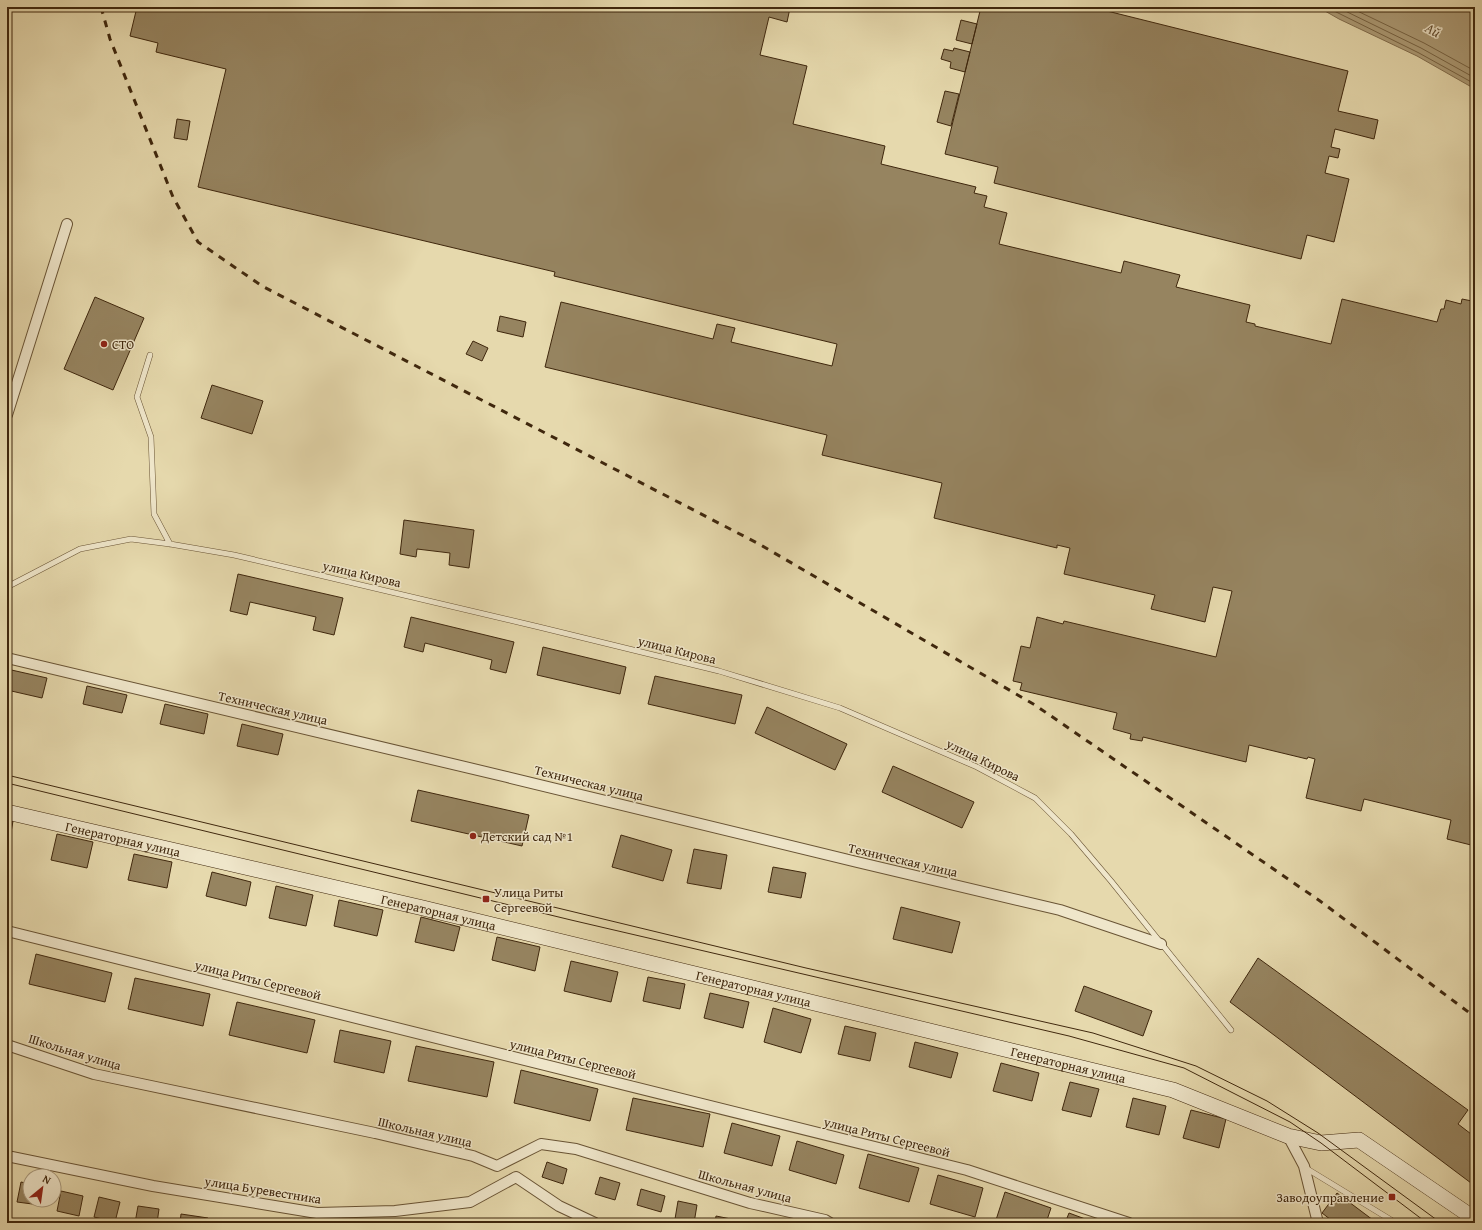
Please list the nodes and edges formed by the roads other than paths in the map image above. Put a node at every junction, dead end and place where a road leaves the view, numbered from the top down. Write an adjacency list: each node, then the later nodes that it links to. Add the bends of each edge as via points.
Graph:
1 (67, 224): 3 (street)
2 (150, 355): 4 (lane, via 138,396 151,437 154,514)
3 (7, 415)
4 (170, 544): 5 (lane, улица Кирова, via 131,539 80,549); 9 (lane, улица Кирова, via 234,555 719,671 840,708 977,767 1035,798 1071,834)
5 (7, 587)
6 (7, 658): 9 (street, Техническая улица, via 1060,910)
7 (7, 812): 12 (main road, Генераторная улица, via 431,910 1173,1090)
8 (7, 931): 20 (street, улица Риты Сергеевой, via 967,1170)
9 (1161, 944): 10 (lane, улица Кирова)
10 (1231, 1030)
11 (7, 1045): 14 (street, Школьная улица, via 94,1074 472,1156)
12 (1288, 1136): 15 (street); 17 (main road, Генераторная улица, via 1321,1142 1359,1140)
13 (7, 1156): 16 (street, улица Буревестника, via 153,1186 317,1213 395,1211 470,1202)
14 (497, 1166): 16 (street); 19 (street, Школьная улица, via 542,1144 576,1149 750,1203)
15 (1304, 1166): 21 (street); 22 (lane)
16 (516, 1177): 18 (street, via 559,1206)
17 (1475, 1219)
18 (595, 1223)
19 (830, 1223)
20 (1129, 1223)
21 (1318, 1223)
22 (1396, 1223)

